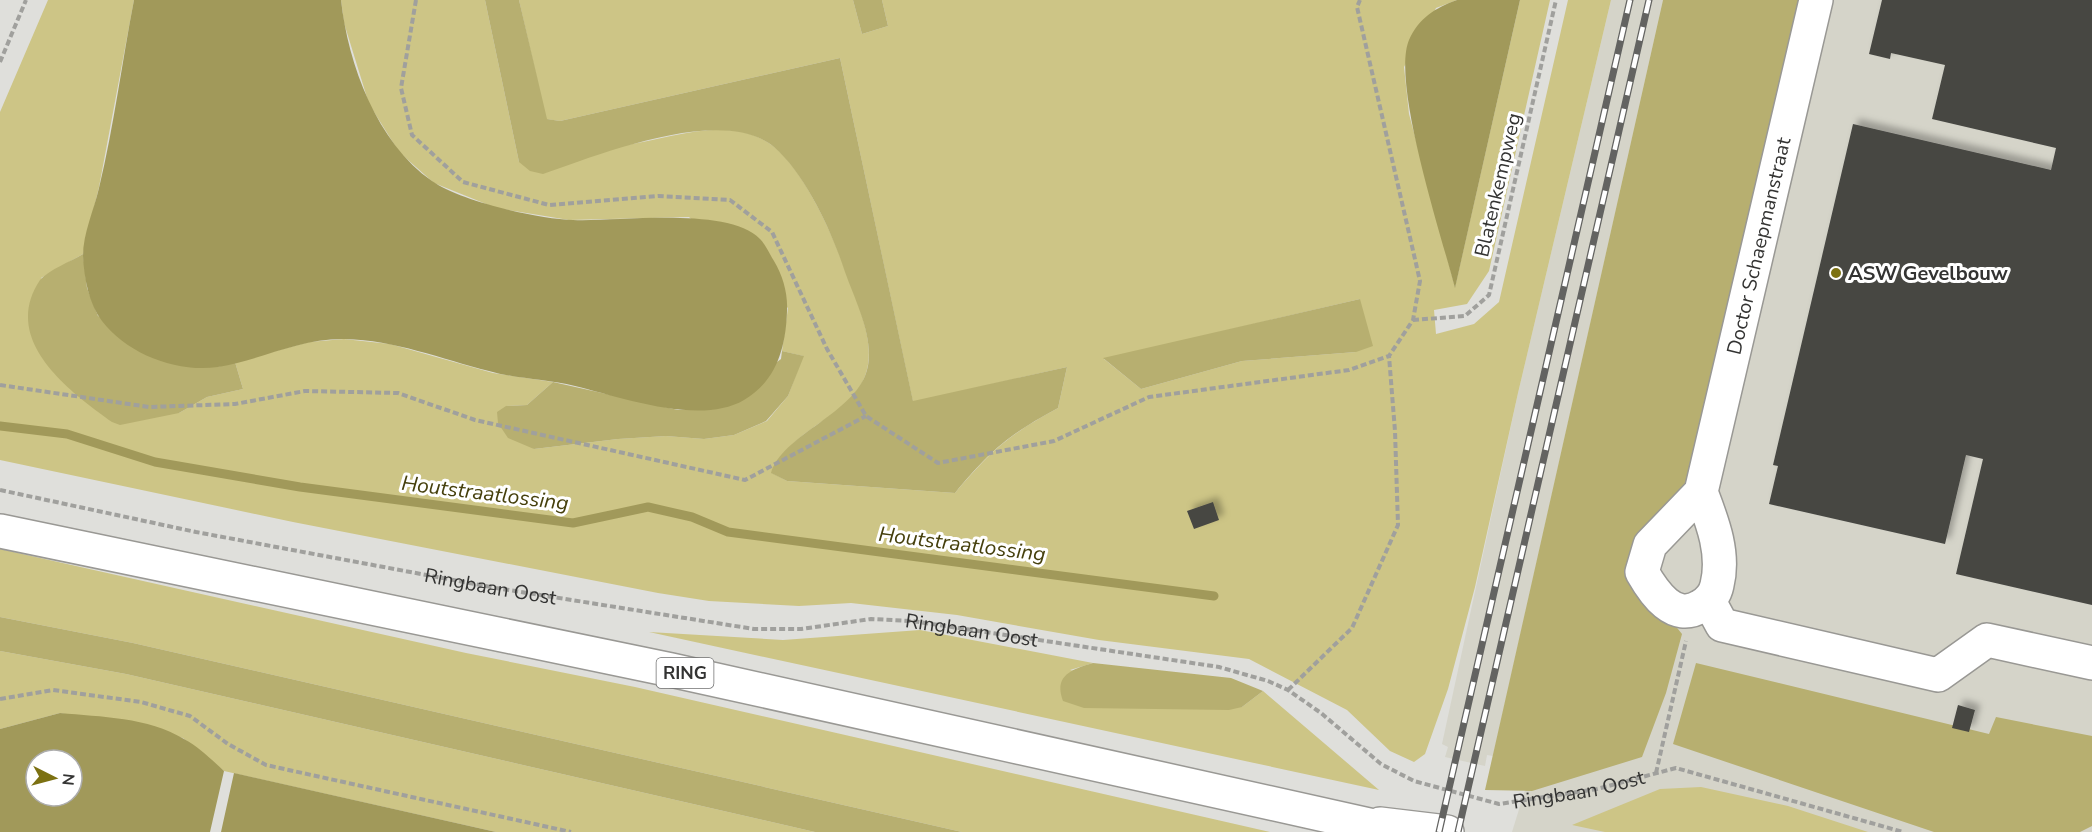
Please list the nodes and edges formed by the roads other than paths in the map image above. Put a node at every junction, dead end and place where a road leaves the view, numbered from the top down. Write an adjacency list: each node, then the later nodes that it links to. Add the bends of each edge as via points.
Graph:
1 (1816, 0): 2 (main road, Doctor Schaepmanstraat)
2 (1701, 492): 4 (main road, via 1718,539 1717,586); 4 (main road, via 1650,545 1642,572 1653,591 1671,608 1683,612)
3 (0, 531): 6 (main road, RING, via 671,670)
4 (1701, 606): 5 (main road, via 1722,626 1938,675 1987,640)
5 (2092, 663)
6 (1368, 823): 7 (main road, RING); 8 (main road, RING)
7 (1401, 832)
8 (1447, 832)

